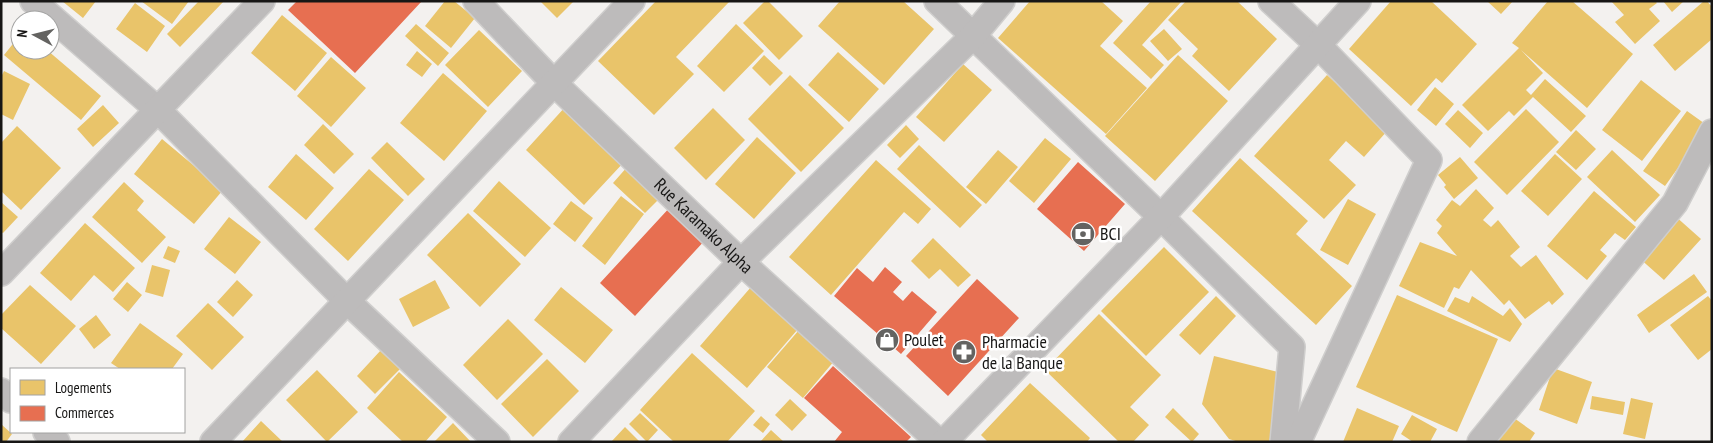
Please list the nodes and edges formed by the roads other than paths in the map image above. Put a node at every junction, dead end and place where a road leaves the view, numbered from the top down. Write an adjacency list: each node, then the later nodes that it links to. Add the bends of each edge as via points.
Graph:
1 (33, 1): 12 (street)
2 (262, 1): 12 (street)
3 (476, 1): 11 (street, Rue Karamako Alpha)
4 (632, 1): 11 (street)
5 (936, 1): 9 (street)
6 (1002, 1): 9 (street)
7 (1270, 1): 10 (street)
8 (1358, 1): 10 (street)
9 (973, 36): 14 (street); 15 (street)
10 (1318, 45): 14 (street); 26 (street, via 1428,160)
11 (554, 83): 15 (street, Rue Karamako Alpha); 17 (street)
12 (158, 110): 16 (street); 17 (street)
13 (1712, 132): 27 (street, via 1675,202)
14 (1161, 217): 24 (street); 25 (street, via 1292,347)
15 (741, 262): 22 (street); 23 (street, Rue Karamako Alpha)
16 (1, 272)
17 (347, 301): 20 (street); 21 (street)
18 (47, 433): 19 (street)
19 (57, 442)
20 (213, 442)
21 (497, 442)
22 (571, 442)
23 (939, 442)
24 (944, 442)
25 (1282, 442)
26 (1298, 442)
27 (1480, 442)

